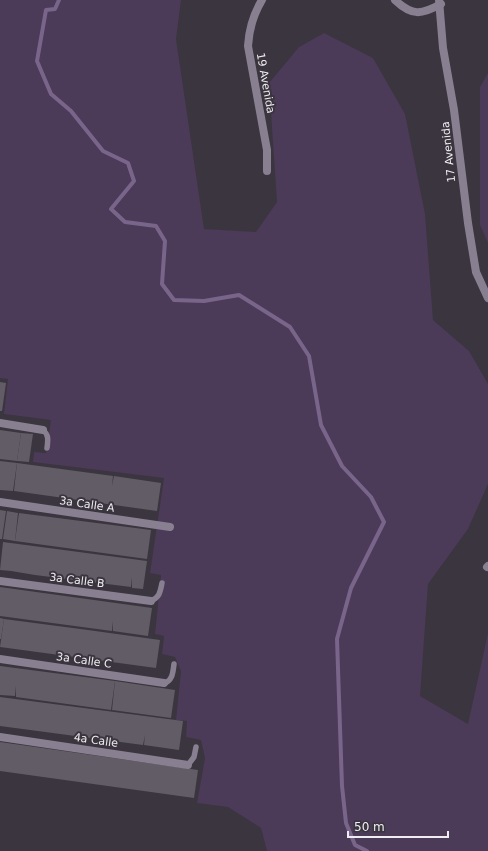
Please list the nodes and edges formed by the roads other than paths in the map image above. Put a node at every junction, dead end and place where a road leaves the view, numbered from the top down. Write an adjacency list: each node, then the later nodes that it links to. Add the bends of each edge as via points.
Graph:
1 (262, 0): 4 (street, 19 Avenida, via 254,14 248,46 267,150)
2 (395, 0): 3 (street, via 414,13 428,12)
3 (440, 2): 5 (street, 17 Avenida, via 443,48 454,110 469,230 476,272)
4 (267, 171)
5 (488, 298)
6 (0, 423): 7 (street)
7 (43, 430): 8 (lane, via 47,433)
8 (47, 448)
9 (0, 502): 10 (street, 3a Calle A)
10 (170, 528)
11 (0, 581): 13 (street, 3a Calle B)
12 (162, 583): 13 (lane, via 160,594)
13 (151, 601)
14 (0, 659): 16 (street, 3a Calle C)
15 (174, 664): 16 (lane, via 171,678)
16 (164, 683)
17 (0, 737): 19 (street, 4a Calle)
18 (196, 747): 19 (lane, via 194,757)
19 (188, 765)

